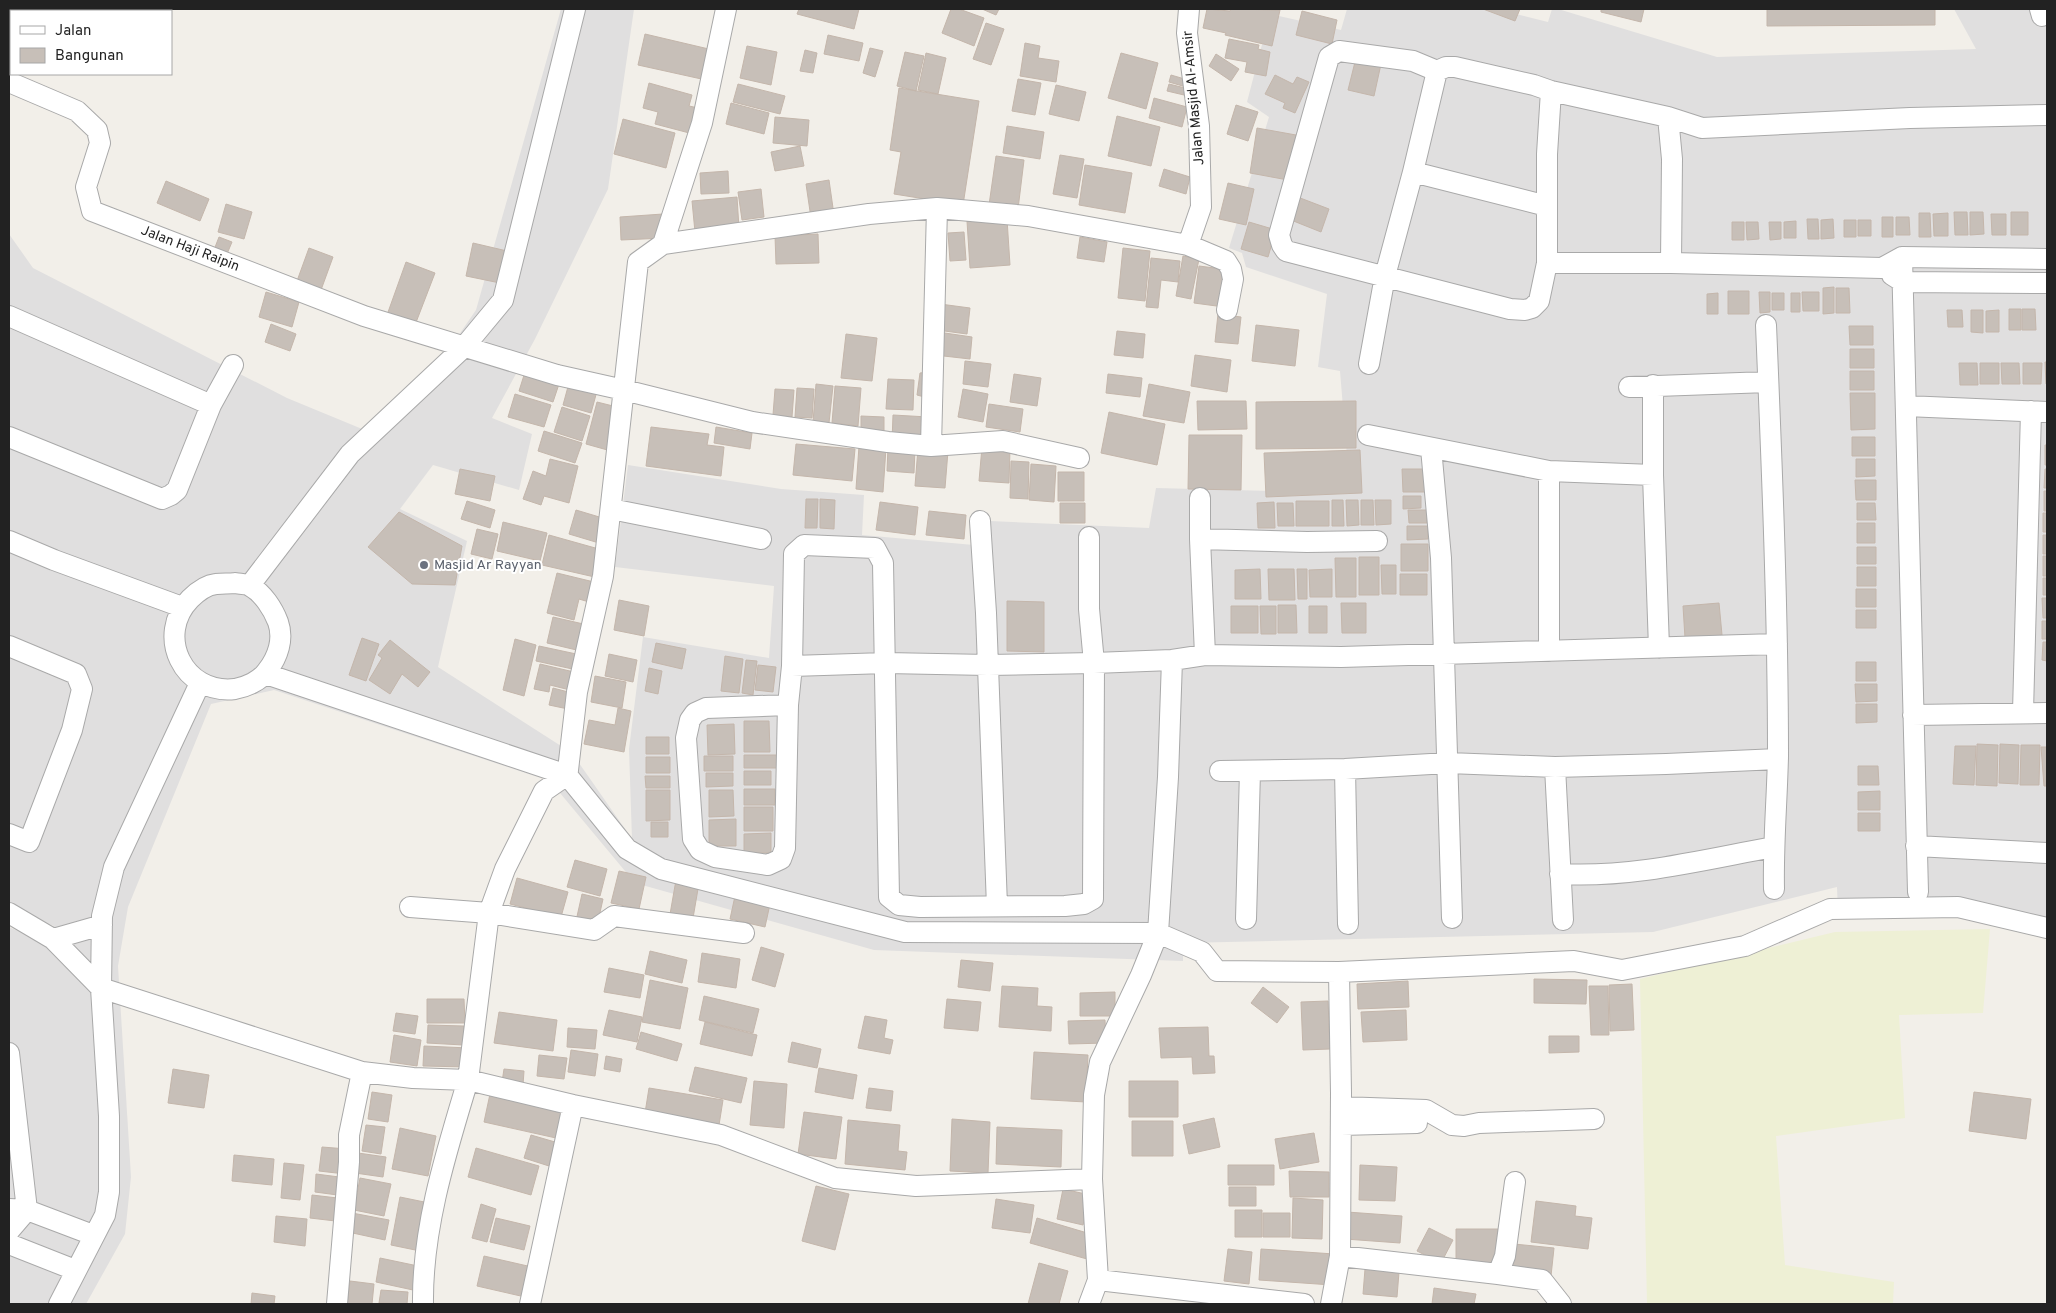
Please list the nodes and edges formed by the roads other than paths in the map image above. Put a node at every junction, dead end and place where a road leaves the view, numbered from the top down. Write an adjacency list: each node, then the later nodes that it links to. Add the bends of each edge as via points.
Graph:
1 (575, 9): 25 (street, via 503,300)
2 (726, 9): 12 (street, via 702,123)
3 (1189, 9): 13 (street, Jalan Masjid Al-Amsir, via 1187,33 1199,126 1201,207)
4 (1437, 71): 6 (street, via 1455,67); 9 (street); 19 (street, via 1413,61 1344,51 1329,57 1279,235 1286,251)
5 (9, 82): 25 (street, Jalan Haji Raipin, via 77,111 97,130 100,144 86,187 92,211 364,316)
6 (1551, 91): 8 (street); 10 (street)
7 (2047, 115): 8 (street, via 1702,128)
8 (1668, 117): 17 (street, via 1672,160)
9 (1413, 172): 10 (street); 19 (street)
10 (1547, 206): 16 (street)
11 (937, 208): 12 (street, via 869,214); 13 (street, via 1028,216); 37 (street)
12 (664, 244): 31 (street, via 638,262)
13 (1188, 245): 22 (street, via 1226,262 1231,268 1233,279)
14 (1902, 257): 15 (street); 18 (street); 20 (street)
15 (2047, 259)
16 (1548, 263): 17 (street); 19 (street, via 1539,301 1525,310 1510,309)
17 (1671, 263): 18 (street)
18 (1882, 268): 20 (street)
19 (1385, 276): 26 (street)
20 (1903, 282): 21 (street); 33 (street)
21 (2047, 283)
22 (1227, 310)
23 (9, 316): 32 (street)
24 (1766, 325): 28 (street)
25 (464, 347): 31 (street, via 557,375); 50 (street, via 350,454)
26 (1369, 364)
27 (232, 365): 32 (street)
28 (1768, 382): 29 (street); 52 (street)
29 (1653, 385): 30 (street); 41 (street)
30 (1629, 387)
31 (624, 390): 37 (street, via 752,422); 43 (street)
32 (212, 405): 36 (street, via 177,490 162,499)
33 (1906, 406): 34 (street); 68 (street)
34 (2039, 412): 66 (street)
35 (1368, 435): 38 (street)
36 (9, 437)
37 (931, 446): 39 (street, via 1003,441)
38 (1432, 448): 40 (street); 57 (street)
39 (1079, 458)
40 (1549, 471): 41 (street); 55 (street)
41 (1653, 476): 54 (street)
42 (1200, 498): 47 (street)
43 (611, 509): 46 (street); 75 (street, via 603,576 577,692)
44 (980, 521): 61 (street)
45 (1089, 537): 60 (street, via 1089,609)
46 (761, 539)
47 (1200, 539): 49 (street); 56 (street)
48 (9, 541): 51 (street)
49 (1378, 541)
50 (250, 585): 51 (street, via 215,584 196,592); 63 (street, via 272,607 280,630 278,654)
51 (182, 608): 64 (street, via 174,628 175,649 184,668)
52 (1777, 644): 54 (street); 69 (street)
53 (9, 646): 76 (street, via 76,674 82,689 72,730 29,842)
54 (1659, 648): 55 (street)
55 (1548, 651): 57 (street)
56 (1205, 655): 57 (street); 58 (street)
57 (1445, 655): 70 (street)
58 (1172, 660): 60 (street); 94 (street)
59 (886, 663): 61 (street); 62 (street); 62 (street, via 883,563 880,555 875,548 804,545 794,554); 84 (street, via 889,897 899,905 920,907)
60 (1094, 663): 61 (street); 84 (street, via 1094,899 1084,904 1065,906)
61 (988, 665): 84 (street)
62 (792, 666): 65 (street)
63 (266, 674): 64 (street, via 246,687 222,690); 75 (street)
64 (200, 683): 91 (street, via 114,867 105,897)
65 (788, 705): 65 (street, via 706,708 690,720 686,738 693,839 700,850 715,857 768,865 781,859 785,848)
66 (2024, 712): 67 (street); 68 (street)
67 (2047, 713)
68 (1914, 715): 77 (street)
69 (1778, 759): 71 (street); 78 (street)
70 (1448, 763): 71 (street); 72 (street); 87 (street)
71 (1555, 766): 80 (street)
72 (1345, 769): 74 (street); 90 (street)
73 (1220, 771): 74 (street)
74 (1250, 772): 88 (street)
75 (567, 775): 86 (street, via 544,791 505,868); 94 (street, via 627,849 661,869 904,932)
76 (9, 834)
77 (1916, 846): 79 (street); 82 (street)
78 (1773, 848): 80 (street, via 1642,871 1594,876); 81 (street)
79 (2047, 853)
80 (1560, 874): 89 (street)
81 (1774, 889)
82 (1918, 892)
83 (410, 906): 86 (street)
84 (997, 906)
85 (9, 913): 95 (street)
86 (490, 913): 93 (street, via 594,930 614,916); 100 (street)
87 (1452, 918)
88 (1246, 919)
89 (1563, 920)
90 (1348, 924)
91 (102, 925): 95 (street); 97 (street)
92 (2047, 928): 96 (street, via 1958,907 1830,910 1745,946 1622,970 1574,961)
93 (744, 933)
94 (1158, 933): 96 (street, via 1202,952 1217,970); 106 (street, via 1100,1062 1094,1095)
95 (53, 939): 97 (street)
96 (1338, 972): 103 (street)
97 (101, 988): 99 (street); 110 (street, via 109,1116 109,1192 105,1216)
98 (9, 1053): 101 (street)
99 (362, 1072): 100 (street); 117 (street, via 349,1135)
100 (468, 1080): 102 (street); 118 (street, via 441,1172 425,1256)
101 (11, 1105): 108 (street)
102 (573, 1105): 106 (street, via 721,1134 835,1178 916,1186); 119 (street)
103 (1341, 1116): 104 (street, via 1426,1110 1452,1125 1464,1126); 105 (street); 112 (street)
104 (1594, 1119)
105 (1418, 1123)
106 (1092, 1179): 115 (street)
107 (1515, 1182): 114 (street, via 1505,1256)
108 (18, 1209): 109 (street); 110 (street)
109 (9, 1231)
110 (93, 1234): 113 (street)
111 (9, 1244): 113 (street)
112 (1340, 1256): 114 (street); 122 (street)
113 (75, 1270): 116 (street)
114 (1498, 1274): 123 (street, via 1542,1280)
115 (1098, 1280): 120 (street); 121 (street)
116 (59, 1304)
117 (337, 1304)
118 (423, 1304)
119 (530, 1304)
120 (1089, 1304)
121 (1304, 1304)
122 (1331, 1304)
123 (1561, 1304)

